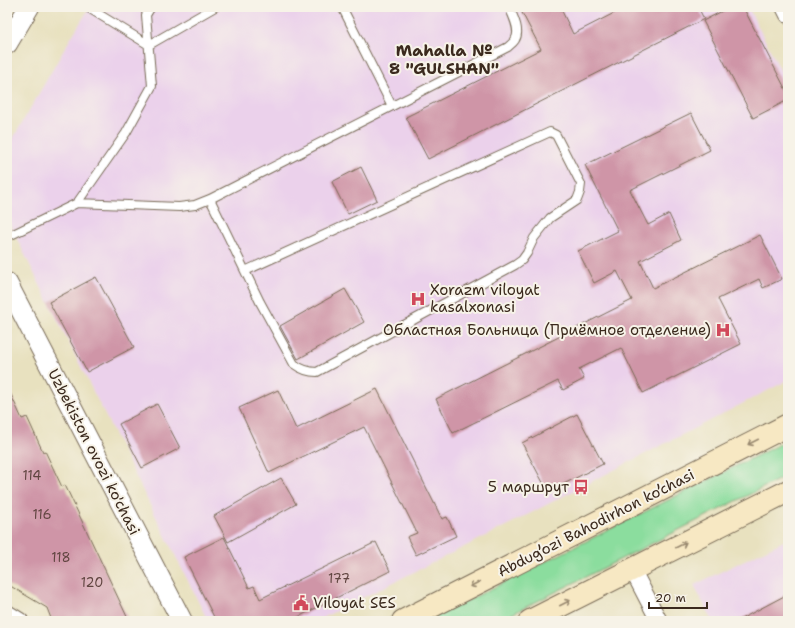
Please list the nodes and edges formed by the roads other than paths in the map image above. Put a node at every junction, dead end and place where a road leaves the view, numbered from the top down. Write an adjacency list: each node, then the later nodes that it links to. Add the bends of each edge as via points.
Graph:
1 (29, 7): 9 (street)
2 (87, 7): 10 (lane)
3 (151, 7): 10 (lane, via 146,15)
4 (215, 7): 10 (lane)
5 (342, 7): 11 (lane)
6 (509, 7): 11 (lane, via 515,19 517,32 516,40 508,47)
7 (784, 7): 8 (street)
8 (788, 15)
9 (7, 44)
10 (149, 45): 13 (lane, via 152,86 126,133)
11 (392, 106): 12 (lane)
12 (210, 199): 13 (lane, via 195,205 179,207); 15 (lane)
13 (77, 203): 14 (lane)
14 (7, 237)
15 (245, 271): 15 (lane, via 550,132 556,135 580,184 577,200 550,218 534,238 522,260 317,372 300,369 294,364)
16 (7, 283): 22 (street, Uzbekiston ovozi ko'chasi)
17 (788, 424): 23 (main road, Abdug’ozi Bahodirhon ko’chasi, one-way to 23)
18 (788, 491): 19 (main road, one-way to 18)
19 (632, 569): 24 (main road, one-way to 19); 25 (street)
20 (7, 613): 21 (street)
21 (20, 621)
22 (182, 621)
23 (403, 621)
24 (530, 621)
25 (659, 621)

